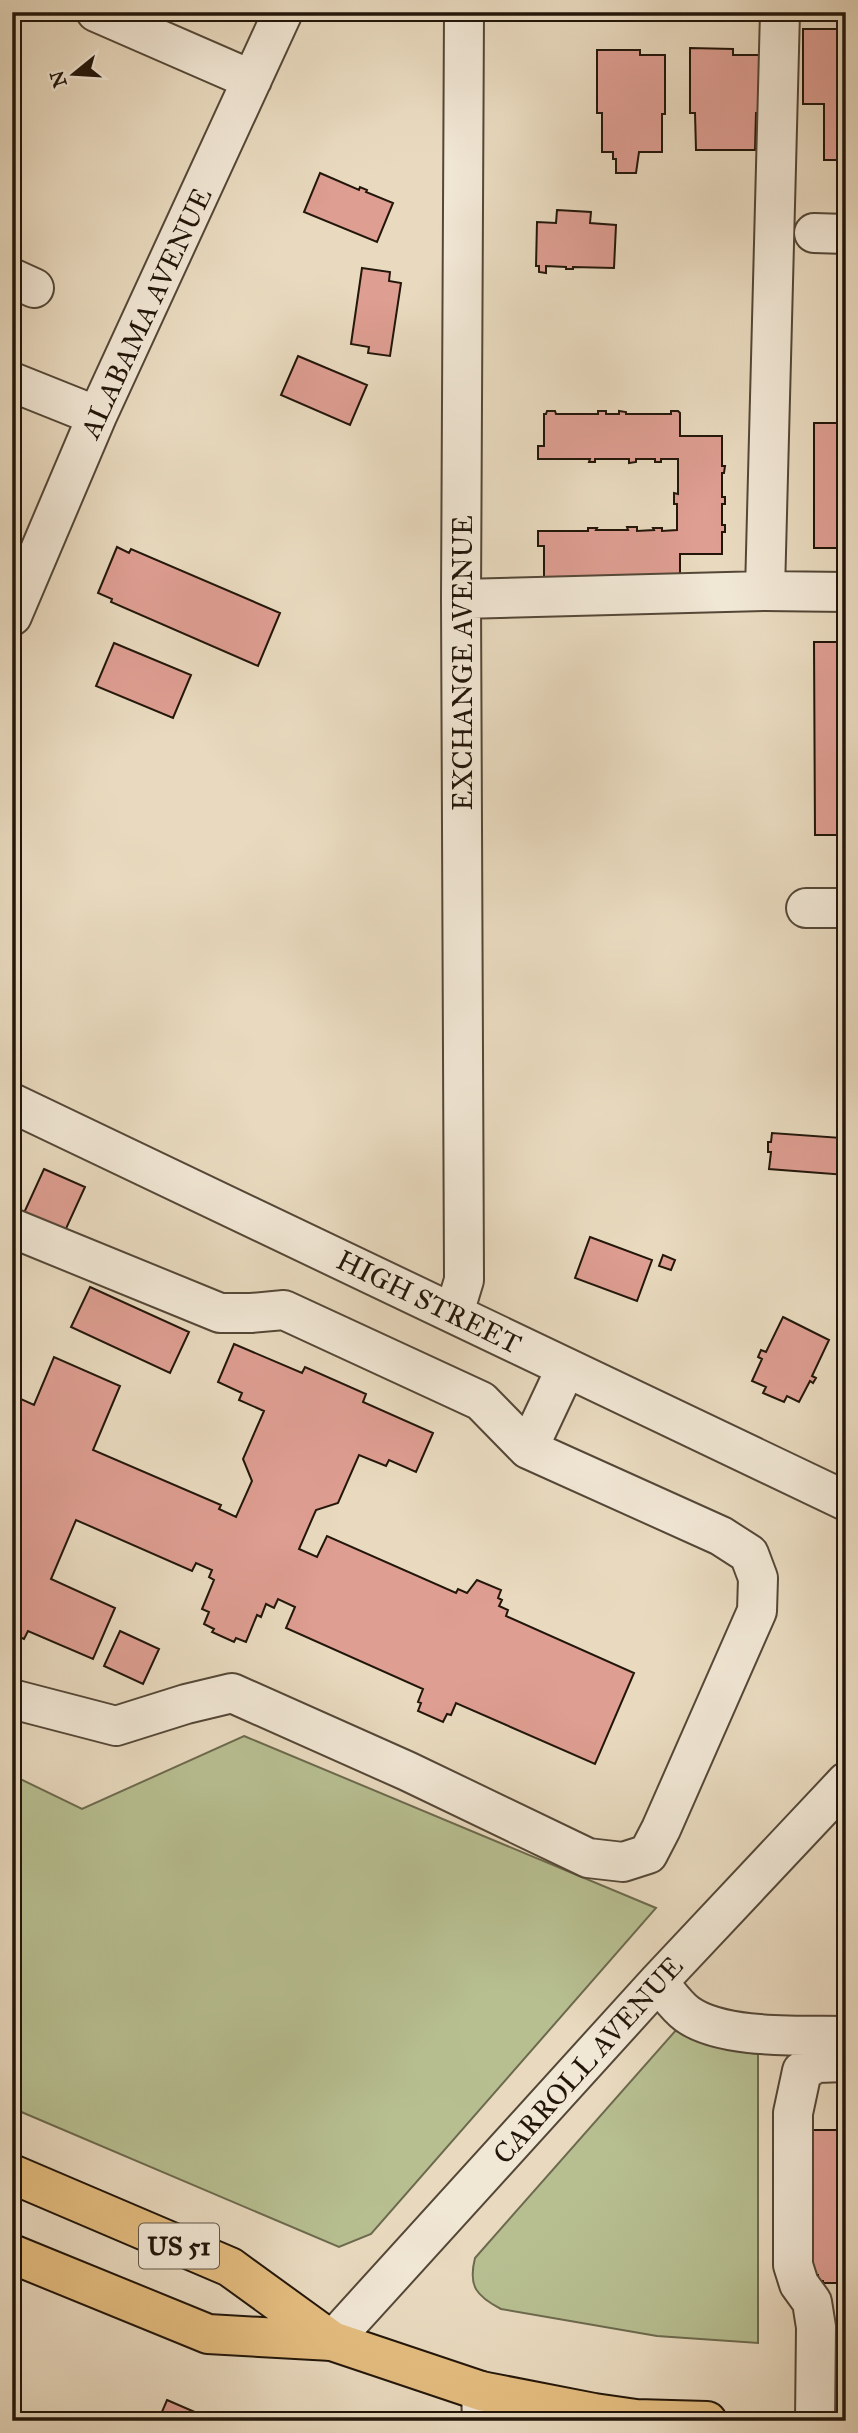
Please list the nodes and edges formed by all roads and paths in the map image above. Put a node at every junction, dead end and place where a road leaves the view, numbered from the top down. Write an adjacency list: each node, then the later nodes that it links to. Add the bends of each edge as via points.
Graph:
1 (96, 12): 5 (street)
2 (284, 12): 5 (street, ALABAMA AVENUE)
3 (464, 12): 10 (street, EXCHANGE AVENUE)
4 (780, 12): 8 (street)
5 (252, 80): 7 (street, ALABAMA AVENUE)
6 (12, 382): 7 (street)
7 (97, 416): 11 (street, ALABAMA AVENUE)
8 (765, 591): 9 (street); 10 (street)
9 (846, 592)
10 (461, 599): 16 (street, EXCHANGE AVENUE, via 464,1280)
11 (12, 616)
12 (806, 908): 13 (street)
13 (846, 908)
14 (12, 1103): 16 (street, HIGH STREET)
15 (12, 1228): 18 (street, via 220,1313 284,1310 481,1401)
16 (454, 1313): 17 (street, HIGH STREET)
17 (566, 1368): 18 (street); 19 (street, HIGH STREET)
18 (528, 1449): 20 (street, via 721,1536 749,1554 758,1578 757,1611 648,1854 623,1862 588,1858 232,1693 116,1726)
19 (846, 1501)
20 (12, 1699)
21 (846, 1782): 22 (street, CARROLL AVENUE)
22 (658, 1982): 23 (street, via 687,2014 717,2028 767,2035); 27 (street, CARROLL AVENUE)
23 (846, 2036)
24 (846, 2062): 31 (street, via 817,2063 803,2071 793,2113 793,2265 812,2302 816,2327)
25 (12, 2174): 27 (main road, US 51, via 230,2267)
26 (12, 2254): 27 (main road, US 51, via 208,2334)
27 (332, 2341): 28 (main road, US 51)
28 (482, 2406): 29 (main road, US 51)
29 (699, 2421): 30 (main road, US 51)
30 (707, 2421)
31 (815, 2421)

